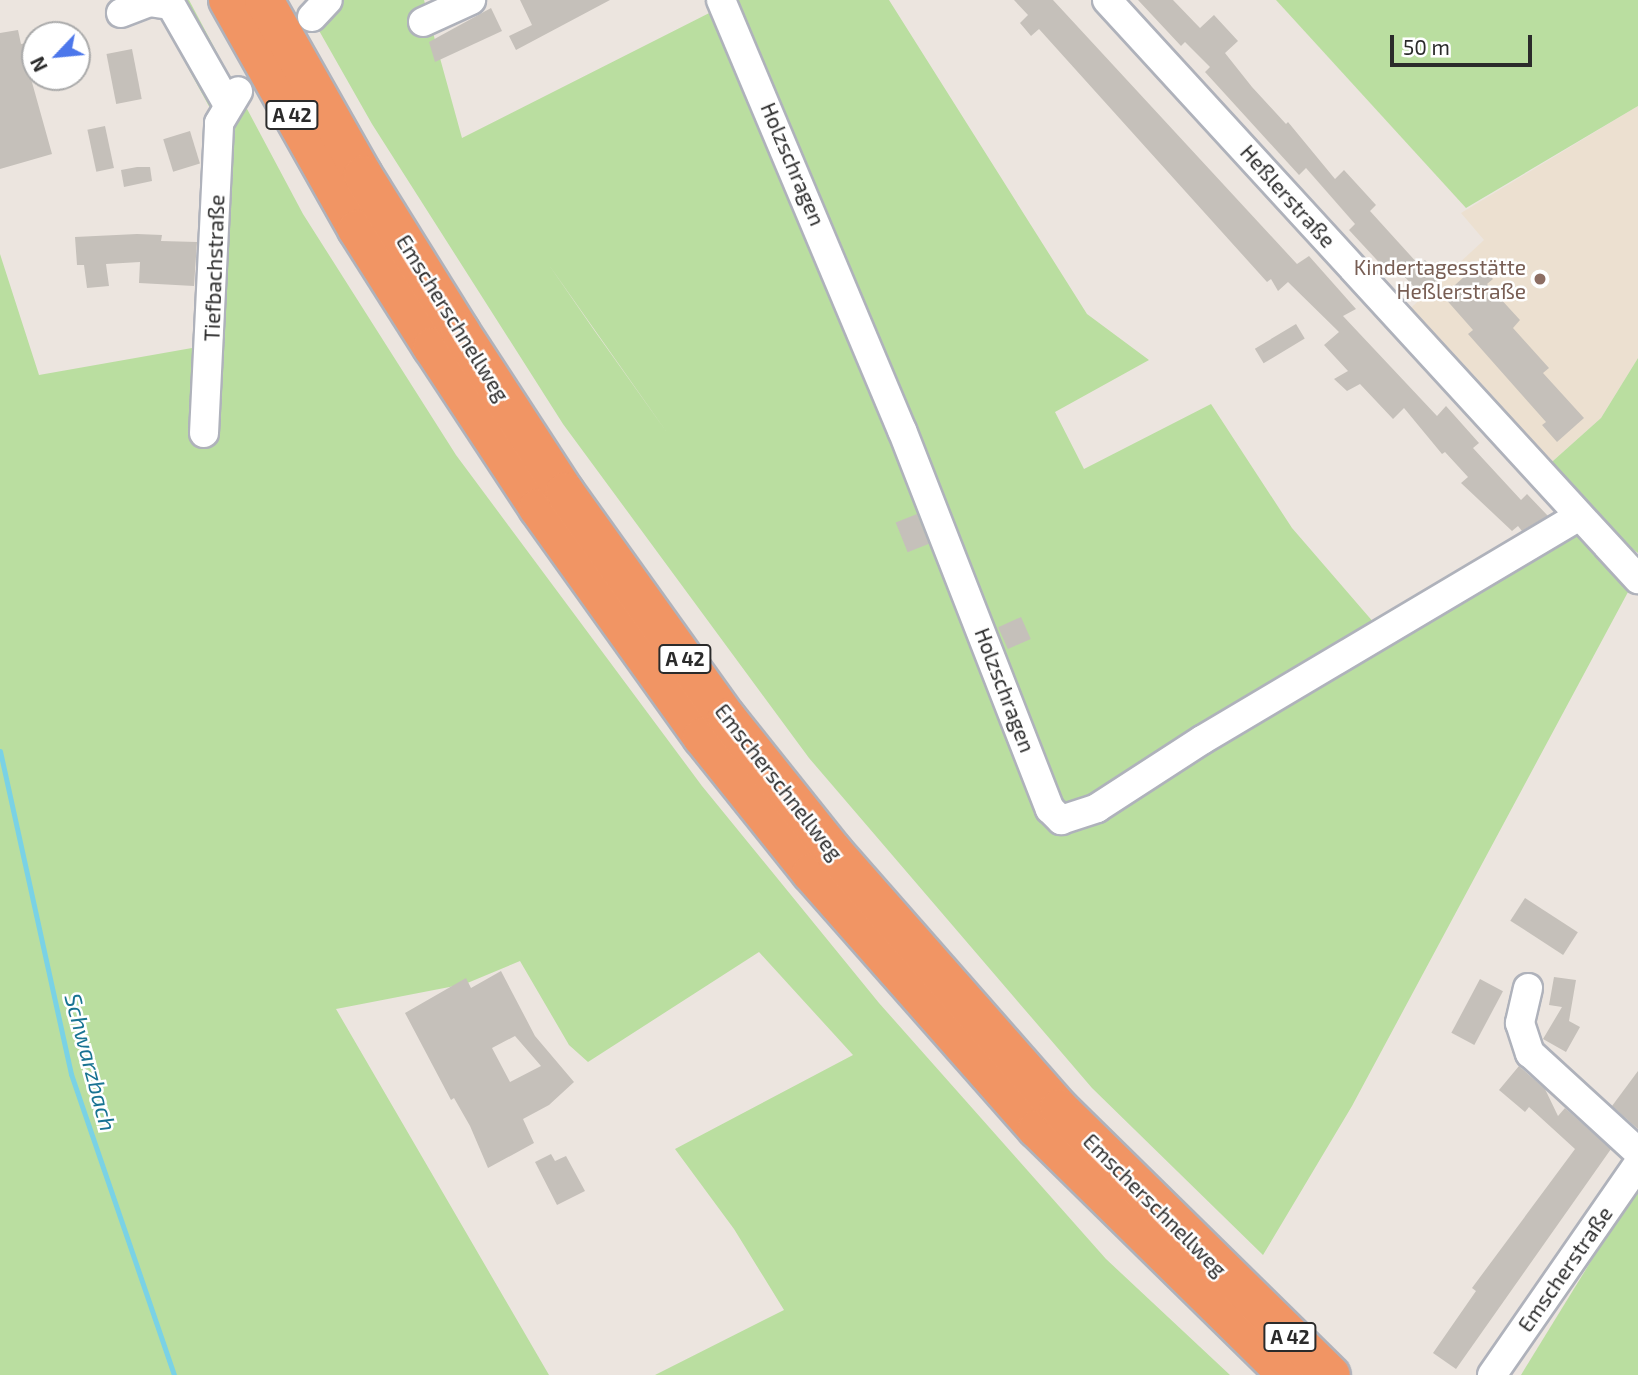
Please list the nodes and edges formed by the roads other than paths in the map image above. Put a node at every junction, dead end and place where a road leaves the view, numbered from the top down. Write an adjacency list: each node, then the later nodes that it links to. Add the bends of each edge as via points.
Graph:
1 (229, 0): 14 (highway, Emscherschnellweg / A 42, via 357,229 432,347 538,508 702,737 811,873 1037,1129)
2 (264, 0): 14 (highway, Emscherschnellweg / A 42, via 363,175 460,331 565,492 727,718 834,852)
3 (471, 0): 7 (street)
4 (721, 0): 9 (street, Holzschragen, via 897,418 1050,809 1060,820 1097,808 1310,675)
5 (1107, 0): 9 (street, Heßlerstraße)
6 (121, 13): 8 (street, Tiefbachstraße, via 149,2 171,5 233,98 219,123)
7 (423, 22)
8 (204, 433)
9 (1581, 517): 10 (street, Heßlerstraße)
10 (1634, 575)
11 (1528, 988): 12 (street, via 1520,1023 1530,1053)
12 (1638, 1152)
13 (1638, 1164): 18 (street, Emscherstraße)
14 (1192, 1264): 15 (highway, Emscherschnellweg / A 42)
15 (1241, 1312): 16 (highway, Emscherschnellweg / A 42); 17 (highway, Emscherschnellweg / A 42)
16 (1287, 1375)
17 (1331, 1375)
18 (1492, 1375)

